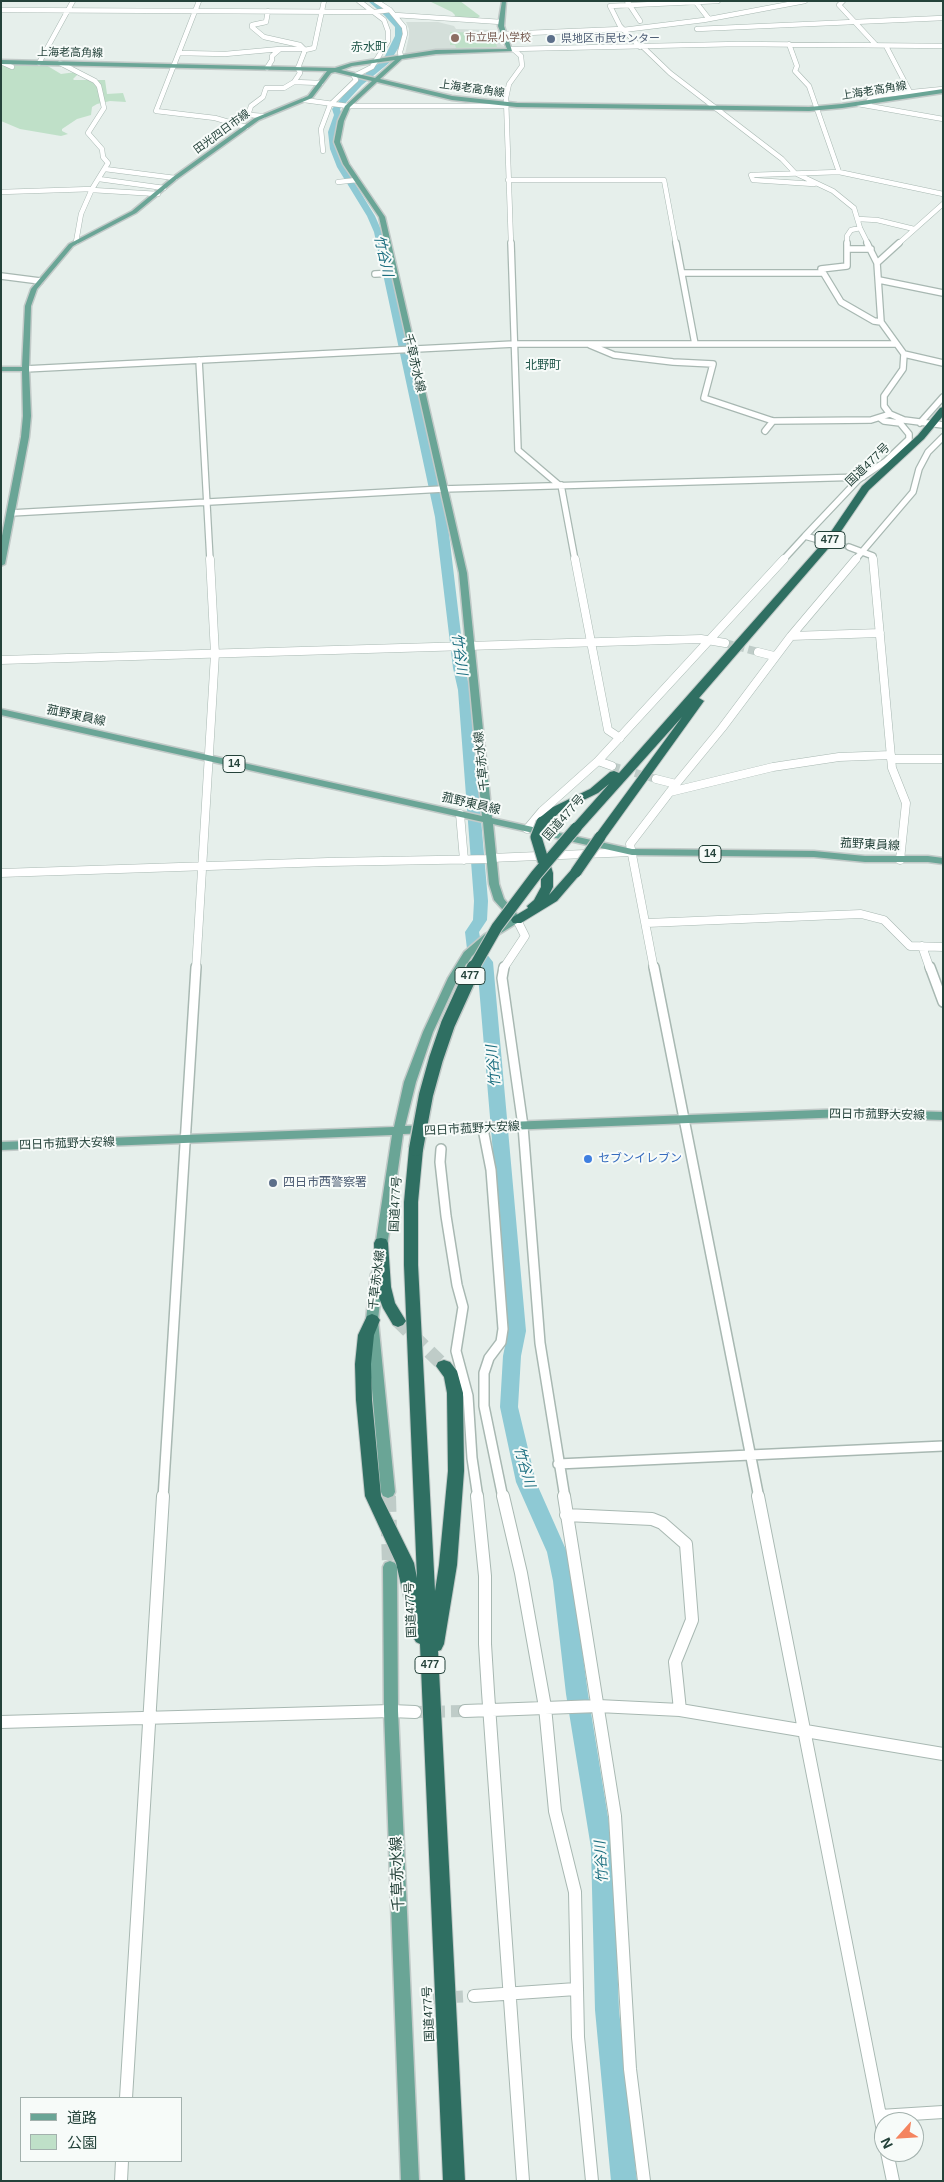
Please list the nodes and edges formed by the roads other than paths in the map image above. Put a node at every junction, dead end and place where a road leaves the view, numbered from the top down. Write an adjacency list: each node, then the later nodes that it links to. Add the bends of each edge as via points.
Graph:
1 (73, 1): 15 (street)
2 (199, 1): 17 (street)
3 (324, 1): 19 (street)
4 (359, 1): 20 (street)
5 (376, 1): 16 (street)
6 (504, 1): 25 (main road)
7 (718, 1): 11 (street)
8 (767, 1): 13 (street)
9 (805, 1): 13 (street)
10 (843, 1): 26 (street, via 839,5)
11 (695, 2): 12 (street); 23 (street)
12 (629, 3): 24 (street); 28 (street, via 610,6)
13 (775, 7): 23 (street)
14 (1, 10): 15 (street)
15 (68, 10): 17 (street); 45 (street)
16 (389, 10): 20 (street); 21 (street)
17 (196, 11): 18 (street); 41 (street)
18 (268, 11): 19 (street); 31 (street, via 266,22 251,25 260,35)
19 (322, 12): 20 (street); 40 (street, via 314,48)
20 (375, 12): 43 (street, via 384,20 388,32 388,41)
21 (395, 15): 25 (street); 42 (street, via 405,34)
22 (943, 18): 26 (street)
23 (709, 19): 27 (street)
24 (640, 21)
25 (501, 22): 30 (main road)
26 (854, 22): 29 (street); 34 (street)
27 (681, 23): 28 (street); 29 (street, via 692,25)
28 (623, 29): 30 (street); 37 (street)
29 (697, 30): 33 (street)
30 (503, 34): 39 (main road)
31 (278, 40): 38 (street); 40 (street, via 300,45)
32 (789, 44): 33 (street); 34 (street); 64 (street, via 797,66 795,71 809,86)
33 (709, 45): 37 (street)
34 (876, 45): 35 (street)
35 (886, 46): 36 (street); 57 (street)
36 (943, 46)
37 (641, 47): 39 (street); 63 (street)
38 (280, 49): 40 (street); 41 (street, via 225,54); 49 (street, via 272,56)
39 (511, 49): 42 (main road, via 442,51); 61 (street, via 521,56 522,66 509,84)
40 (305, 50): 50 (street)
41 (179, 53): 47 (street)
42 (400, 57): 43 (main road); 53 (main road, 千草赤水線)
43 (379, 60): 51 (main road); 52 (street, via 368,70)
44 (1, 62): 45 (main road, 上海老高角線); 48 (street)
45 (39, 63): 46 (main road, 上海老高角線)
46 (60, 63): 47 (main road, 上海老高角線); 69 (street, via 98,84 104,109 88,133 104,152 103,158 108,161)
47 (174, 66): 49 (main road, 上海老高角線); 67 (street, via 156,111 216,118)
48 (12, 67)
49 (267, 68): 50 (main road, 上海老高角線)
50 (298, 68): 51 (main road, 上海老高角線); 54 (street, via 300,73)
51 (335, 70): 52 (main road, 上海老高角線); 55 (main road, 田光四日市線, via 329,72)
52 (357, 74): 53 (main road, 上海老高角線); 60 (street, via 354,76 356,80)
53 (376, 79): 61 (main road, 上海老高角線, via 452,98); 62 (main road, 千草赤水線)
54 (294, 82): 55 (street); 65 (street, via 284,88 266,88 263,97 251,106 249,112 250,115)
55 (321, 83): 58 (main road, 田光四日市線)
56 (943, 90): 57 (main road, 上海老高角線)
57 (911, 93): 59 (main road, 上海老高角線)
58 (304, 100): 60 (street); 65 (main road, 田光四日市線)
59 (858, 104): 64 (main road, 上海老高角線); 66 (street)
60 (330, 105): 62 (street); 68 (street, via 321,129)
61 (506, 105): 62 (street); 63 (main road, 上海老高角線); 75 (street)
62 (347, 106): 74 (main road, 千草赤水線, via 338,142 346,164)
63 (714, 108): 64 (main road, 上海老高角線); 71 (street, via 782,159)
64 (817, 108): 70 (street)
65 (263, 116): 67 (main road, 田光四日市線)
66 (943, 119)
67 (246, 126): 72 (main road, 田光四日市線)
68 (322, 151)
69 (105, 169): 72 (street); 73 (street)
70 (840, 172): 71 (street); 82 (street)
71 (795, 173): 77 (street); 77 (street, via 751,175 752,180)
72 (176, 178): 78 (main road, 田光四日市線)
73 (99, 179): 78 (street); 79 (street)
74 (357, 180): 76 (street); 91 (main road, 千草赤水線, via 382,217)
75 (508, 180): 94 (street, via 664,180); 100 (street)
76 (338, 182)
77 (817, 183): 84 (street, via 854,208)
78 (164, 188): 81 (main road, 田光四日市線)
79 (92, 189): 80 (street); 81 (street); 87 (street, via 81,214)
80 (1, 192)
81 (158, 194): 87 (main road, 田光四日市線, via 125,218)
82 (943, 194)
83 (943, 204): 86 (street)
84 (858, 220): 85 (street); 86 (street, via 877,220)
85 (860, 228): 88 (street); 89 (street, via 851,230 847,236)
86 (914, 229): 90 (street)
87 (76, 242): 97 (main road, 田光四日市線)
88 (871, 249): 89 (street); 90 (street)
89 (847, 250): 92 (street, via 847,266 821,269)
90 (877, 263): 96 (street)
91 (392, 273): 93 (street); 104 (main road, 千草赤水線)
92 (823, 273): 94 (street); 99 (street, via 841,302)
93 (376, 274)
94 (682, 274): 102 (street)
95 (1, 276): 97 (street)
96 (879, 280): 98 (street); 99 (street)
97 (40, 281): 108 (main road, 田光四日市線, via 28,306)
98 (943, 293)
99 (881, 322): 103 (street)
100 (514, 344): 101 (street); 104 (street); 120 (street, via 518,450)
101 (589, 344): 102 (street); 114 (street, via 614,355 713,364 704,398)
102 (695, 344): 103 (street)
103 (896, 344): 105 (street)
104 (410, 350): 106 (street); 121 (main road, 千草赤水線)
105 (904, 354): 107 (street); 112 (street, via 903,369 884,396 884,406)
106 (199, 360): 108 (street); 122 (street)
107 (943, 363)
108 (25, 369): 109 (main road); 123 (main road, via 25,437)
109 (1, 370)
110 (943, 397): 115 (street)
111 (943, 410): 116 (highway, 国道477号 / 477)
112 (890, 414): 113 (street); 115 (street)
113 (880, 418): 114 (street); 119 (street, via 900,423 907,430 909,439)
114 (773, 421): 117 (street)
115 (920, 423): 116 (street)
116 (938, 425): 140 (highway, 国道477号 / 477, via 865,488 830,541)
117 (765, 431)
118 (943, 437): 127 (street, via 928,452 913,492)
119 (863, 477): 120 (street); 124 (street)
120 (560, 485): 121 (street); 132 (street)
121 (443, 488): 122 (street); 134 (main road, 千草赤水線, via 463,573)
122 (207, 502): 123 (street); 137 (street)
123 (11, 513): 128 (main road)
124 (805, 536): 125 (street); 131 (street)
125 (819, 540)
126 (849, 547): 127 (street)
127 (862, 550): 129 (street, via 873,556); 130 (street)
128 (1, 564)
129 (880, 633): 130 (street); 143 (street)
130 (790, 636): 138 (street)
131 (711, 639): 132 (street); 133 (street); 142 (street)
132 (592, 642): 134 (street); 142 (street, via 608,730)
133 (725, 643)
134 (471, 646): 135 (street); 152 (main road, 千草赤水線)
135 (449, 647): 137 (street)
136 (758, 652): 138 (street)
137 (215, 654): 139 (street); 144 (street)
138 (774, 656): 149 (street)
139 (1, 660)
140 (717, 671): 161 (highway, bridge, via 694,710 576,872 553,898); 161 (highway, bridge, via 607,781 551,813 542,822 536,837 547,873 547,887 539,902); 184 (highway, 国道477号 / 477, bridge, via 576,828 497,927 471,973 436,1059 416,1148 411,1202 411,1265)
141 (1, 712): 144 (main road, 菰野東員線 / 14)
142 (620, 738): 146 (street)
143 (891, 757): 145 (street); 150 (street, via 839,756 743,773); 157 (street, via 906,803)
144 (207, 758): 151 (main road, 菰野東員線 / 14); 159 (street)
145 (943, 759)
146 (598, 761): 147 (street); 153 (street, via 542,811)
147 (612, 766)
148 (656, 779): 149 (street)
149 (676, 784): 150 (street)
150 (670, 792): 154 (street, via 630,844)
151 (463, 815): 152 (main road, 菰野東員線 / 14); 156 (street)
152 (485, 819): 153 (main road, 菰野東員線 / 14); 155 (main road, 千草赤水線)
153 (527, 829): 154 (main road, 菰野東員線 / 14)
154 (632, 852): 155 (street); 157 (main road, 菰野東員線 / 14, via 814,854); 162 (street)
155 (489, 858): 156 (street); 161 (main road, 千草赤水線, via 496,893)
156 (468, 859): 159 (street)
157 (900, 860): 158 (main road, 菰野東員線 / 14)
158 (943, 861)
159 (202, 866): 160 (street); 171 (street)
160 (1, 873)
161 (518, 920): 168 (street, via 525,936 505,965 502,978); 170 (main road, 千草赤水線, via 478,944 453,978 410,1082)
162 (647, 923): 163 (street, via 861,914 884,920 910,946); 167 (street)
163 (922, 946): 164 (street); 165 (street)
164 (943, 947)
165 (943, 1002)
166 (943, 1116): 167 (main road, 四日市菰野大安線, via 845,1113)
167 (684, 1119): 168 (main road, 四日市菰野大安線); 179 (street)
168 (517, 1127): 169 (main road, 四日市菰野大安線); 180 (street, via 540,1343)
169 (482, 1129): 170 (main road, 四日市菰野大安線); 186 (street, via 491,1170 503,1329 501,1342 489,1358 484,1373 484,1406)
170 (398, 1132): 171 (main road, 四日市菰野大安線); 174 (main road, 千草赤水線)
171 (185, 1139): 172 (main road, 四日市菰野大安線); 192 (street)
172 (1, 1146)
173 (441, 1149): 187 (street, via 446,1216 463,1307 456,1352 468,1389 472,1458 480,1507)
174 (381, 1243): 175 (main road, 千草赤水線); 176 (highway, via 383,1287)
175 (372, 1320): 181 (main road, 千草赤水線); 184 (highway, via 366,1335 363,1364 373,1496 404,1563)
176 (398, 1321)
177 (444, 1366): 184 (highway, via 451,1375 455,1393 456,1471 448,1565)
178 (943, 1446): 179 (street)
179 (750, 1455): 180 (street); 194 (street)
180 (558, 1464): 182 (street)
181 (388, 1492)
182 (566, 1515): 185 (street); 188 (street, via 652,1519 662,1523 686,1544 692,1620 674,1662)
183 (390, 1567): 189 (main road, 千草赤水線)
184 (431, 1672): 207 (highway, 国道477号 / 477)
185 (594, 1706): 186 (street); 188 (street); 210 (street, via 618,1845 630,2069)
186 (547, 1707): 187 (street); 196 (street, via 556,1811 575,1892)
187 (489, 1710): 190 (street); 197 (street)
188 (680, 1710): 194 (street)
189 (391, 1711): 191 (street); 192 (street); 206 (main road, 千草赤水線)
190 (465, 1711)
191 (415, 1712)
192 (149, 1718): 193 (street); 199 (street)
193 (1, 1722)
194 (805, 1732): 195 (street); 200 (street)
195 (943, 1754)
196 (576, 1989): 197 (street); 209 (street)
197 (509, 1994): 198 (street); 208 (street)
198 (474, 1996)
199 (126, 2097)
200 (879, 2112)
201 (943, 2112): 202 (street)
202 (924, 2113)
203 (122, 2162): 205 (street)
204 (889, 2162): 211 (street)
205 (120, 2181)
206 (410, 2181)
207 (454, 2181)
208 (523, 2181)
209 (592, 2181)
210 (644, 2181)
211 (893, 2181)

